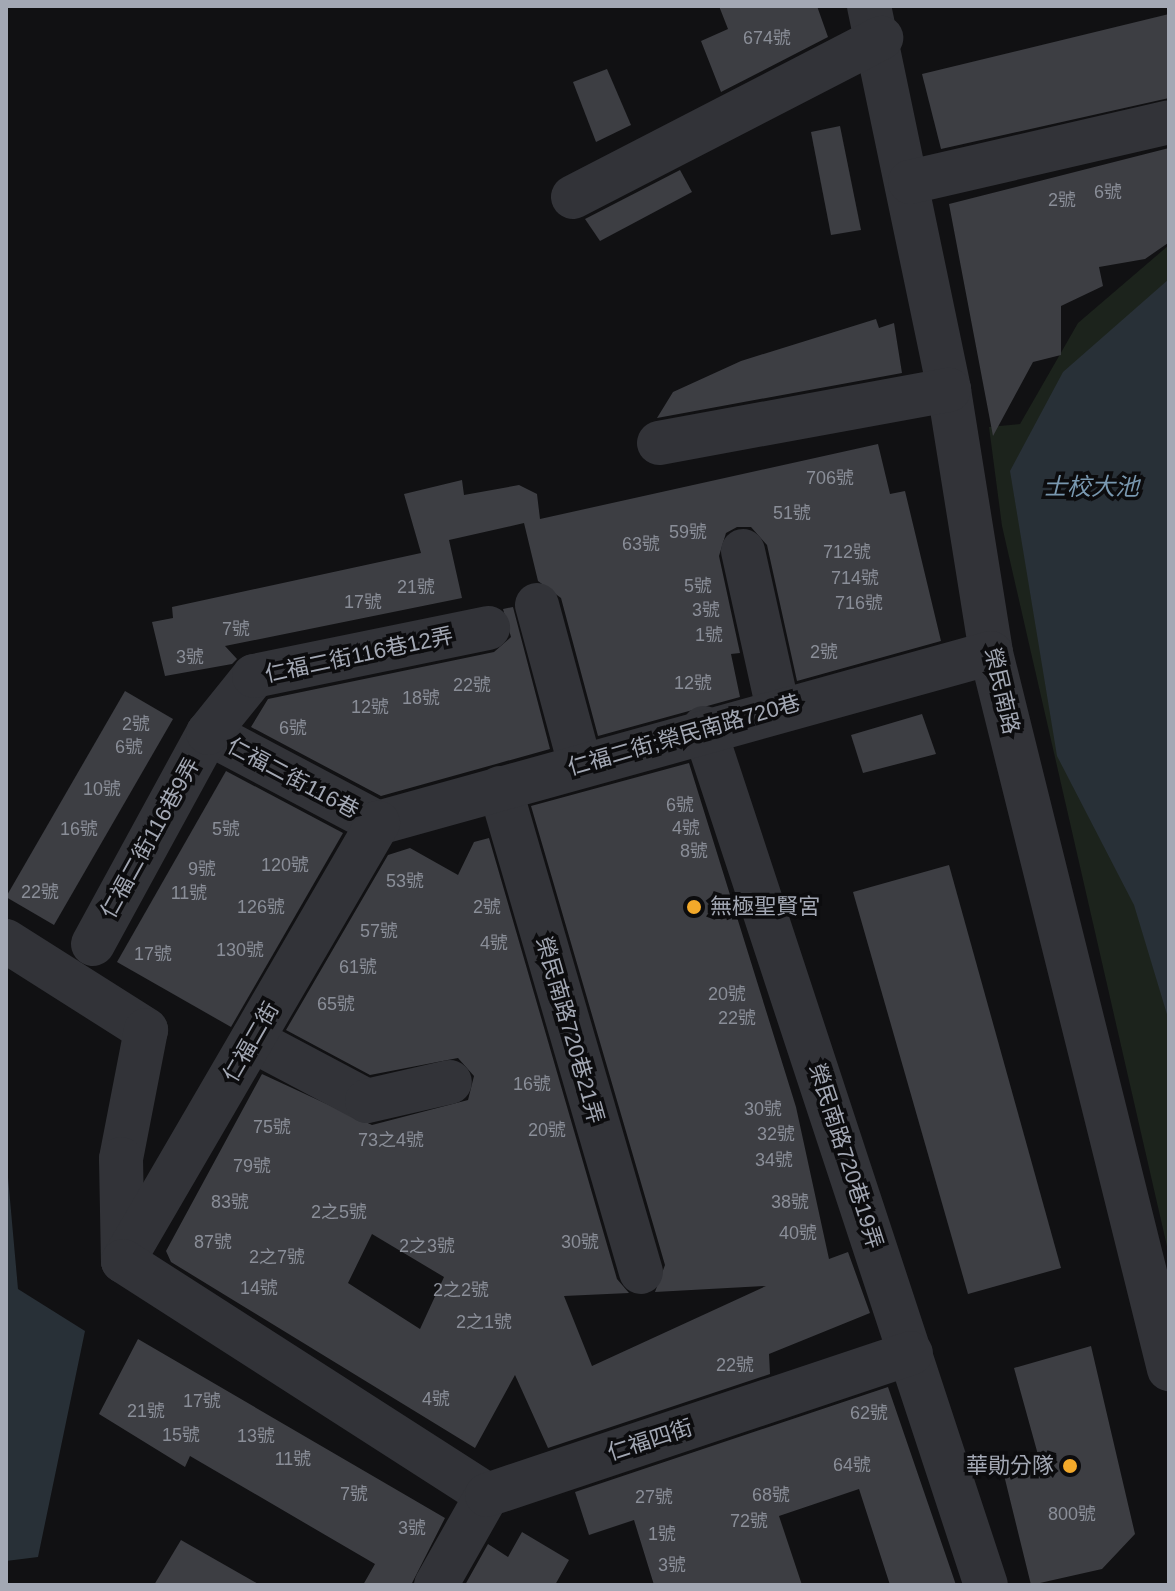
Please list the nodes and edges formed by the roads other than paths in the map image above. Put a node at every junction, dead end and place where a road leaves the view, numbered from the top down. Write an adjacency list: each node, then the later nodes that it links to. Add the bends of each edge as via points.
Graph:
1 (875, 22): 3 (street, 榮民南路); 4 (street)
2 (1169, 122): 3 (street)
3 (910, 182): 5 (street, 榮民南路)
4 (573, 197)
5 (949, 390): 6 (street); 10 (street, 榮民南路)
6 (659, 443)
7 (743, 551): 11 (street)
8 (537, 605): 14 (street)
9 (488, 628): 13 (street, 仁福二街116巷12弄, via 254,676)
10 (991, 653): 11 (street, 仁福二街;榮民南路720巷); 24 (street, 榮民南路)
11 (778, 709): 12 (street, 仁福二街;榮民南路720巷)
12 (704, 728): 14 (street, 仁福二街;榮民南路720巷); 23 (street, 榮民南路720巷19弄)
13 (208, 733): 16 (street, 仁福二街116巷); 18 (street, 仁福二街116巷9弄)
14 (580, 764): 15 (street, 仁福二街;榮民南路720巷)
15 (500, 788): 16 (street, 仁福二街;榮民南路720巷); 22 (street, 榮民南路720巷21弄)
16 (378, 823): 19 (street, 仁福二街)
17 (6, 941): 21 (street, via 146,1030 121,1159)
18 (93, 944)
19 (252, 1040): 20 (street, via 367,1101); 21 (street, 仁福二街)
20 (450, 1082)
21 (123, 1261): 25 (street)
22 (641, 1272)
23 (911, 1353): 25 (street, 仁福四街); 27 (street, 榮民南路720巷19弄)
24 (1169, 1369)
25 (487, 1495): 26 (street)
26 (436, 1585)
27 (986, 1585)

